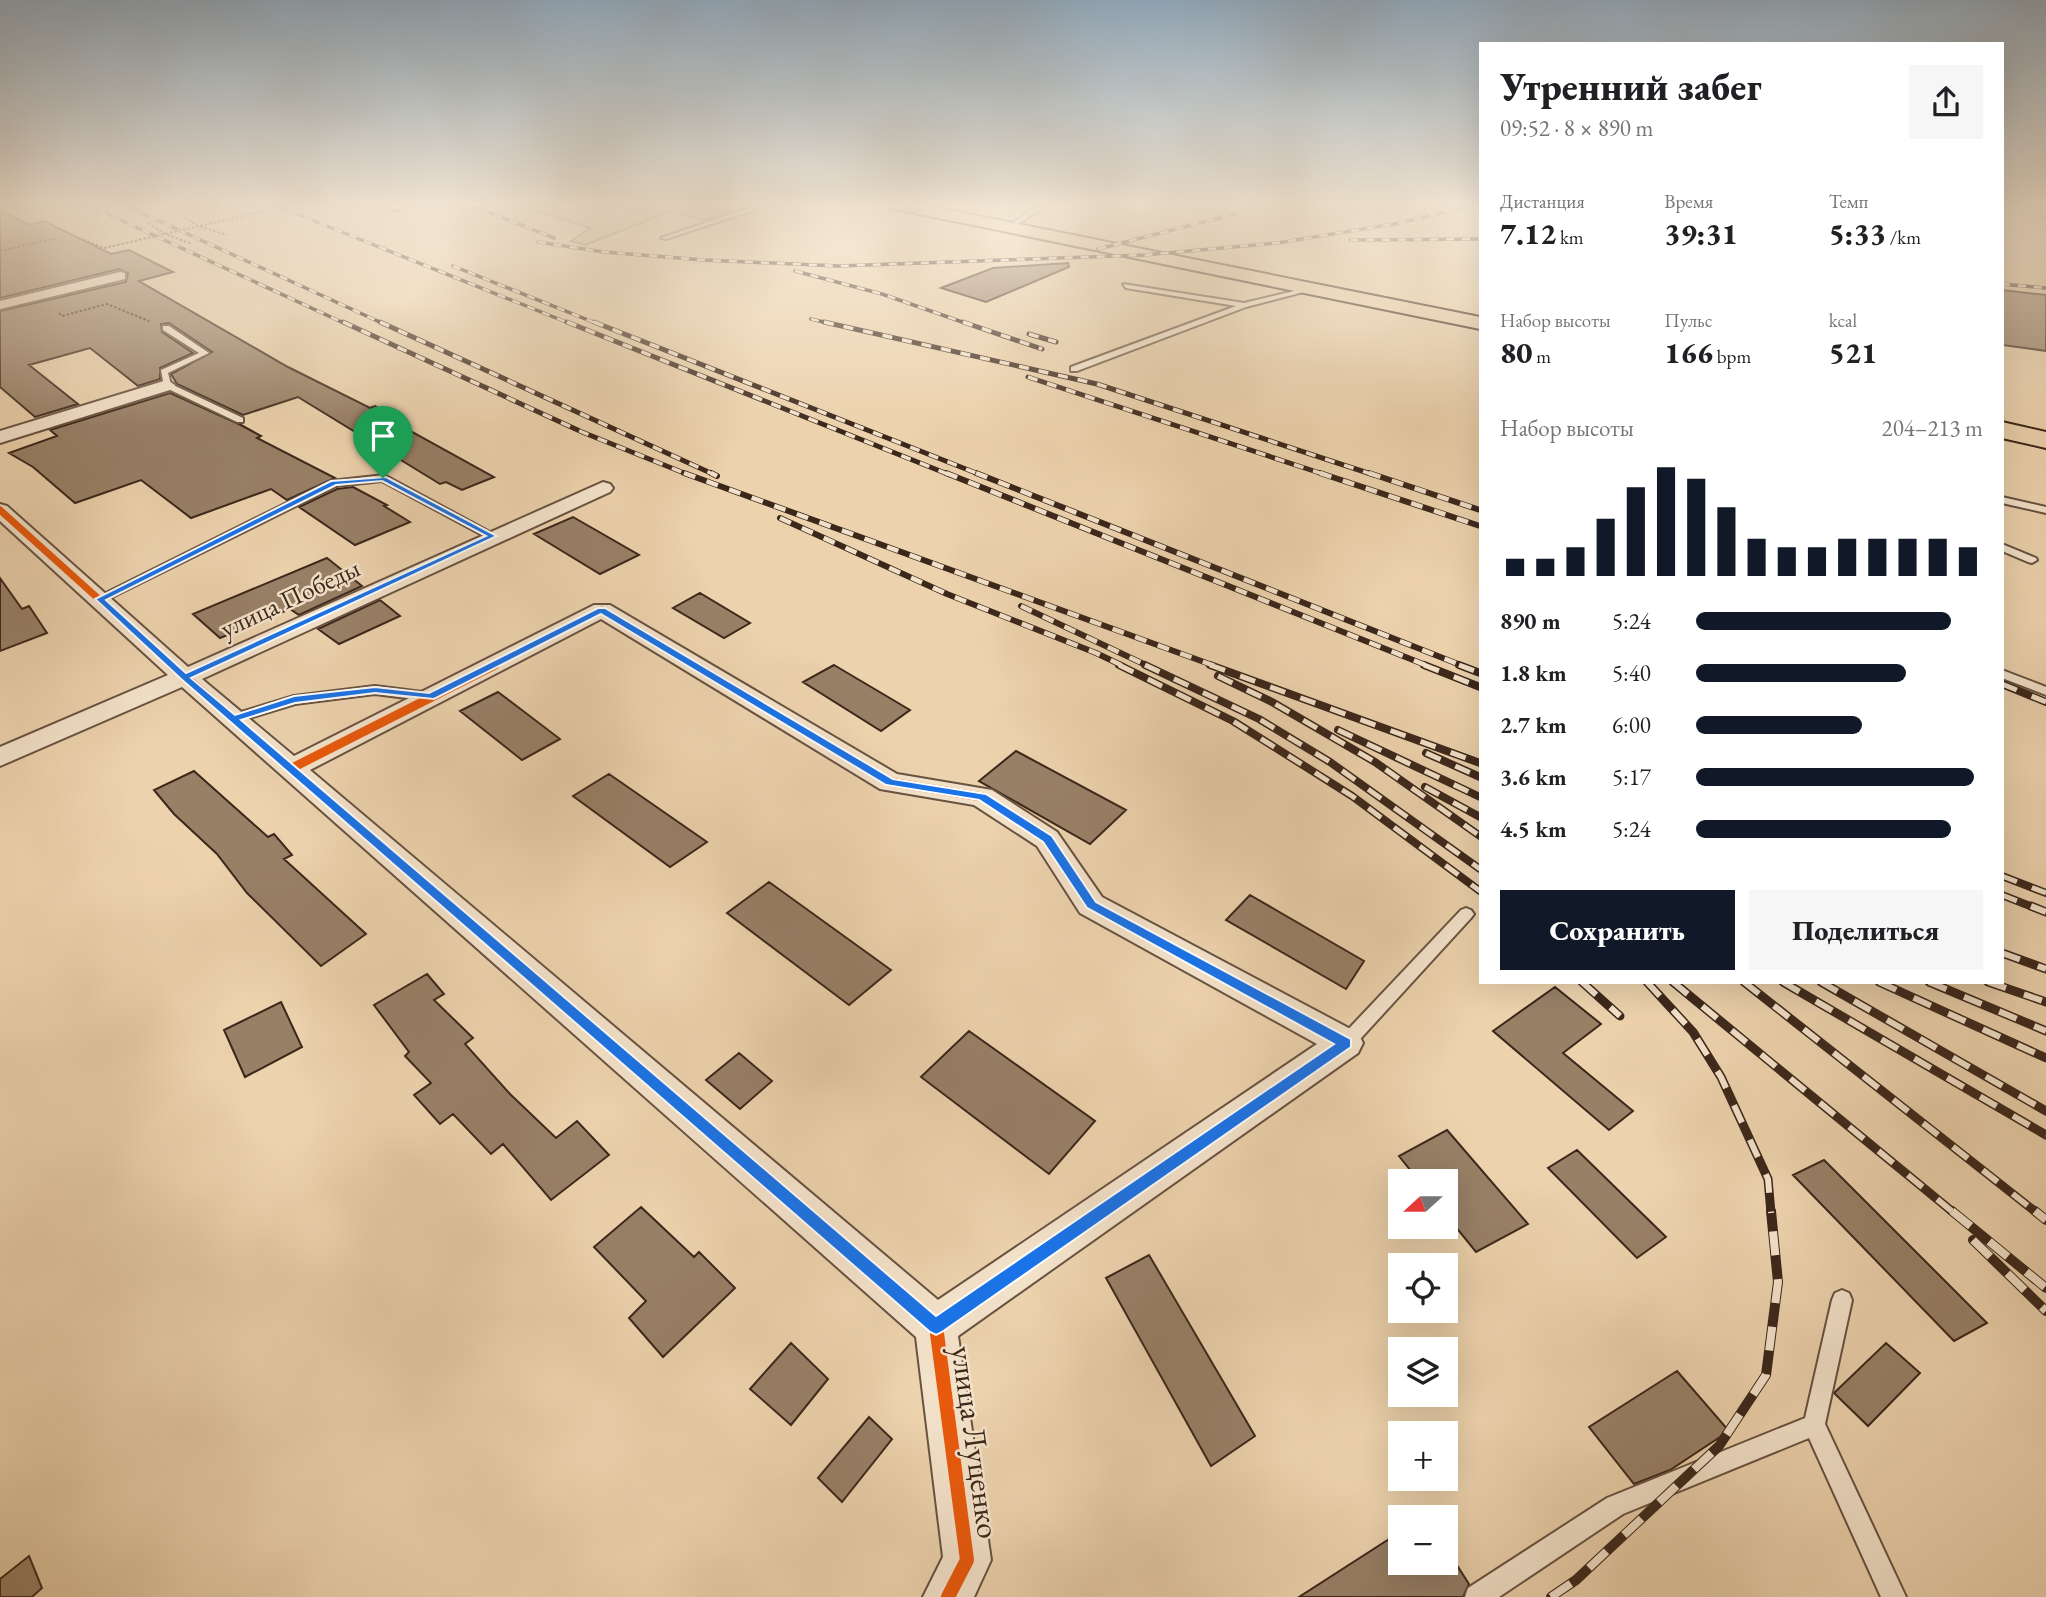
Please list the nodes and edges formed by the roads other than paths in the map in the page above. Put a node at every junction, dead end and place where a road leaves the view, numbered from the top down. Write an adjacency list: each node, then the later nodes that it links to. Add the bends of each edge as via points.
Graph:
1 (114, 278): 5 (street)
2 (1255, 278): 4 (main road)
3 (1126, 286): 6 (lane)
4 (1311, 289): 6 (lane); 7 (main road)
5 (0, 305)
6 (1244, 305): 9 (lane)
7 (1479, 323)
8 (166, 328): 10 (lane, via 205,353 164,372)
9 (1074, 369)
10 (167, 386): 11 (lane); 13 (street)
11 (240, 420)
12 (2004, 430): 14 (main road)
13 (0, 437)
14 (2046, 440)
15 (603, 488): 19 (street, улица Победы)
16 (2004, 500): 18 (lane)
17 (0, 510): 22 (street)
18 (2046, 510)
19 (492, 536): 22 (lane, via 383,478 334,483); 24 (street, улица Победы)
20 (2004, 548): 21 (lane)
21 (2032, 560)
22 (100, 599): 24 (street)
23 (2004, 675): 25 (lane)
24 (185, 677): 27 (street); 28 (street, улица Победы)
25 (2046, 691)
26 (430, 697): 27 (lane, via 375,690 294,700); 29 (street); 31 (street, via 602,610 890,782 982,797 1047,839 1091,905)
27 (233, 719): 29 (street)
28 (0, 757)
29 (292, 768): 33 (street)
30 (1466, 914): 31 (lane)
31 (1346, 1043): 33 (street, улица Луценко)
32 (1842, 1300): 34 (lane)
33 (936, 1326): 35 (street, улица Луценко, via 967,1560)
34 (1815, 1425): 36 (lane, via 1615,1506); 37 (lane)
35 (948, 1597)
36 (1477, 1597)
37 (1894, 1597)

